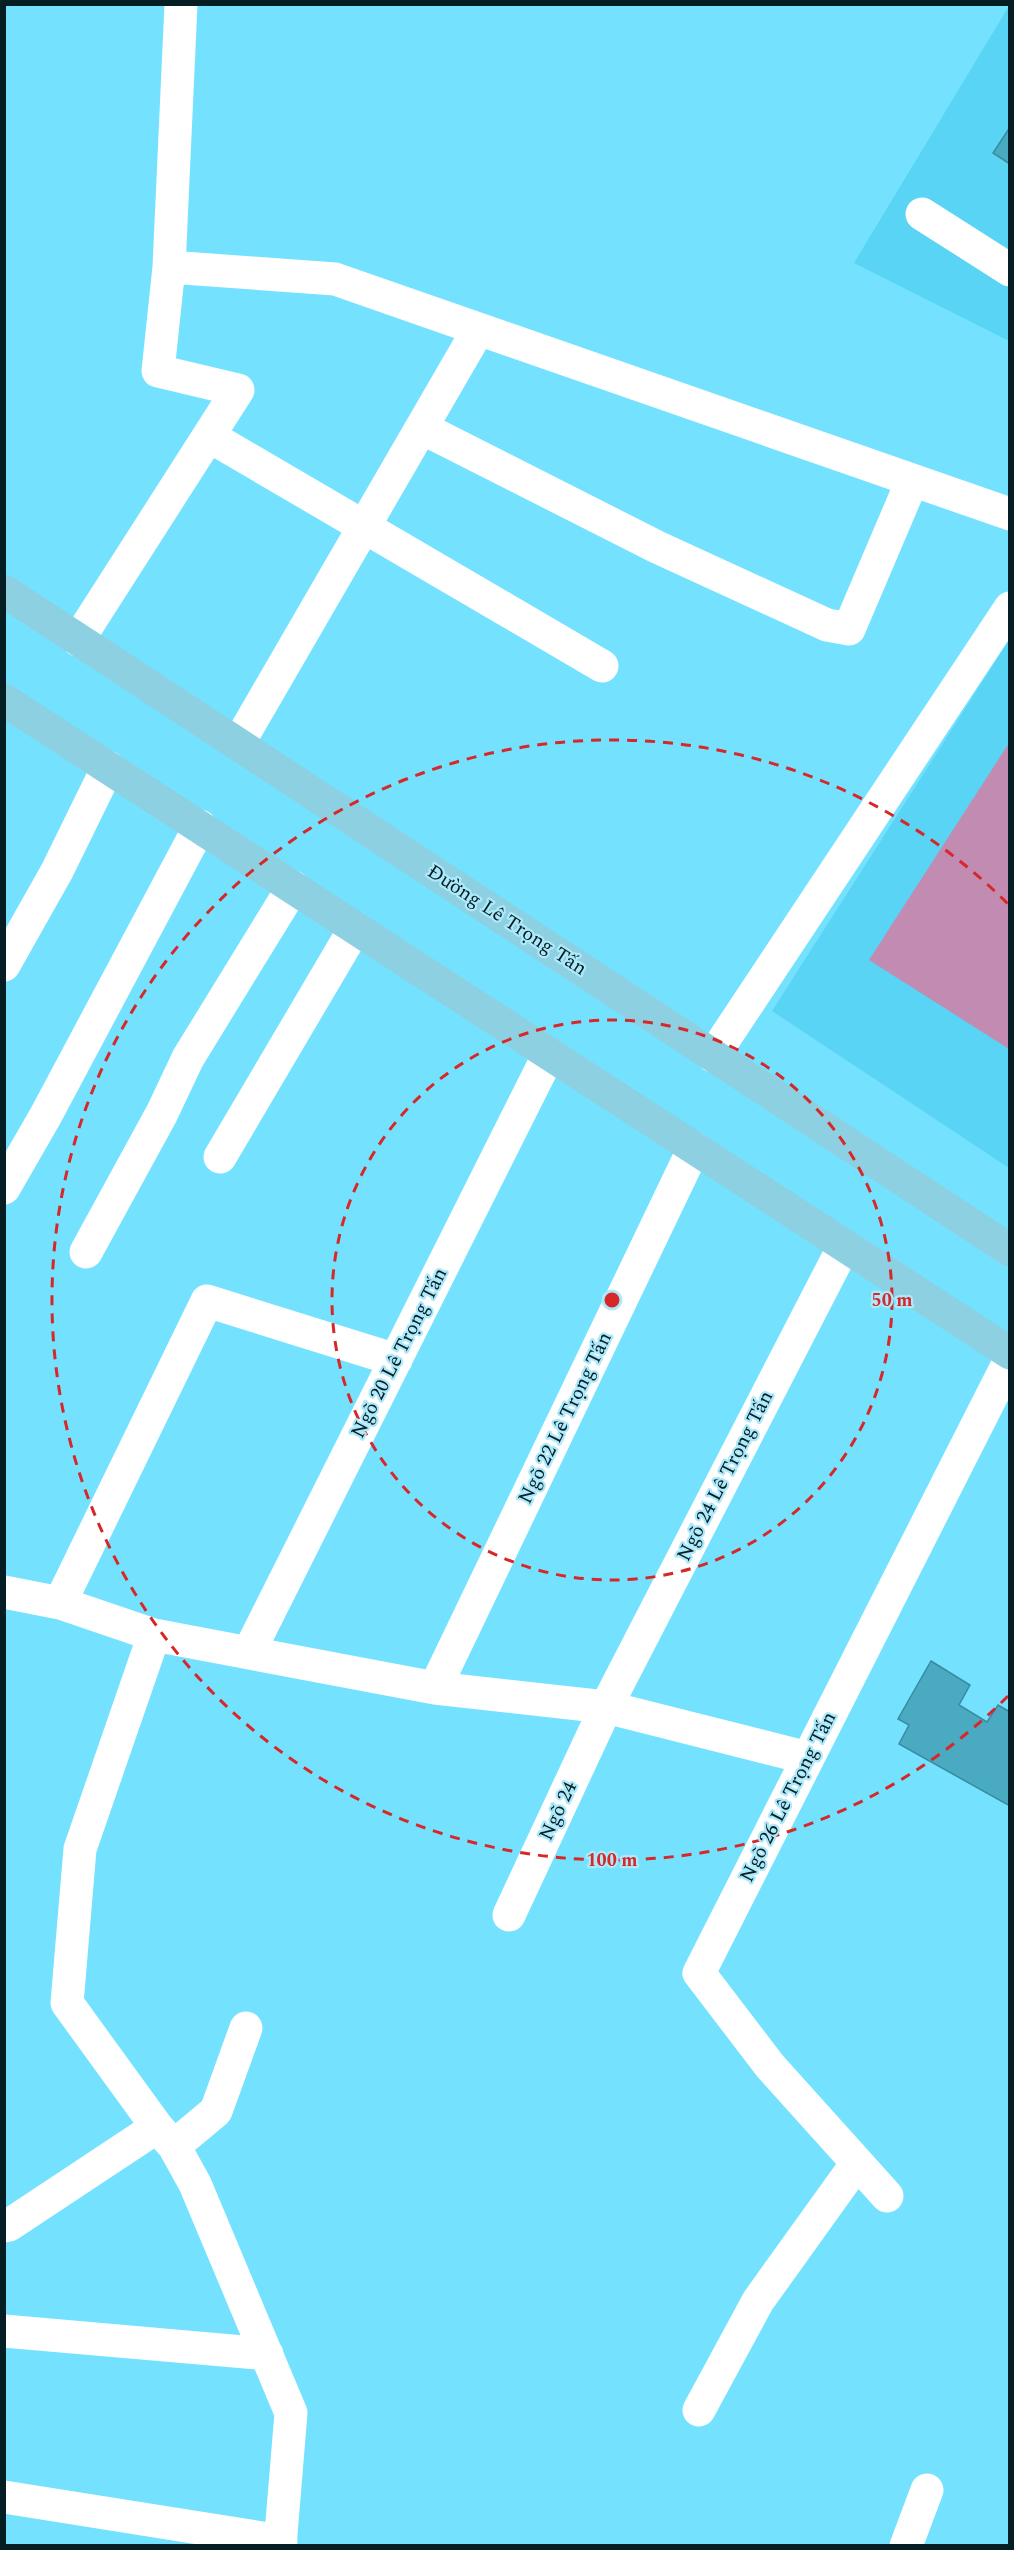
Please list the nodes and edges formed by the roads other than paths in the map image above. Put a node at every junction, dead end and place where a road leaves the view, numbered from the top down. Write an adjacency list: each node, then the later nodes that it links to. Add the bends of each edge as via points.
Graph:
1 (181, 4): 3 (lane)
2 (922, 214): 4 (lane)
3 (169, 267): 5 (lane, via 335,279); 7 (lane, via 158,371 238,390)
4 (1010, 270)
5 (478, 330): 6 (lane); 8 (lane)
6 (422, 428): 8 (lane, via 657,547 827,625 849,629); 10 (lane)
7 (209, 436): 10 (lane); 13 (lane)
8 (912, 481): 9 (lane)
9 (1010, 514)
10 (363, 528): 14 (lane); 16 (lane)
11 (4, 591): 13 (main road, Đường Lê Trọng Tấn)
12 (1010, 608): 23 (lane)
13 (78, 640): 16 (main road, Đường Lê Trọng Tấn)
14 (602, 666)
15 (4, 700): 17 (main road)
16 (238, 744): 23 (main road, Đường Lê Trọng Tấn)
17 (108, 766): 18 (main road); 21 (lane, via 57,871)
18 (200, 826): 19 (main road); 26 (lane)
19 (293, 886): 20 (main road); 29 (lane, via 188,1058)
20 (355, 928): 22 (main road); 25 (lane)
21 (4, 965)
22 (549, 1054): 24 (main road); 31 (lane, Ngõ 20 Lê Trọng Tấn)
23 (713, 1056): 28 (main road, Đường Lê Trọng Tấn)
24 (694, 1148): 27 (main road); 37 (lane, Ngõ 22 Lê Trọng Tấn)
25 (220, 1157)
26 (4, 1188)
27 (844, 1246): 30 (main road); 38 (lane, Ngõ 24 Lê Trọng Tấn)
28 (1010, 1250)
29 (86, 1252)
30 (1010, 1353)
31 (396, 1360): 34 (lane, via 207,1301); 36 (lane, Ngõ 20 Lê Trọng Tấn)
32 (1010, 1360): 39 (lane, Ngõ 26 Lê Trọng Tấn)
33 (4, 1592): 34 (lane)
34 (60, 1603): 35 (lane)
35 (154, 1635): 36 (lane); 42 (lane, via 80,1850 67,2003)
36 (249, 1653): 37 (lane)
37 (435, 1688): 38 (lane)
38 (606, 1707): 39 (lane); 40 (lane, Ngõ 24)
39 (808, 1758): 43 (lane, Ngõ 26 Lê Trọng Tấn, via 699,1973 770,2066)
40 (509, 1915)
41 (246, 2028): 42 (lane, via 216,2111)
42 (166, 2137): 45 (lane); 47 (lane, via 195,2184)
43 (857, 2163): 44 (lane, Ngõ 26 Lê Trọng Tấn); 48 (lane, via 758,2301)
44 (887, 2196)
45 (4, 2226)
46 (4, 2331): 47 (lane)
47 (267, 2354): 51 (lane, via 291,2413)
48 (699, 2410)
49 (927, 2490): 52 (lane)
50 (4, 2497): 51 (lane)
51 (280, 2543)
52 (906, 2546)

